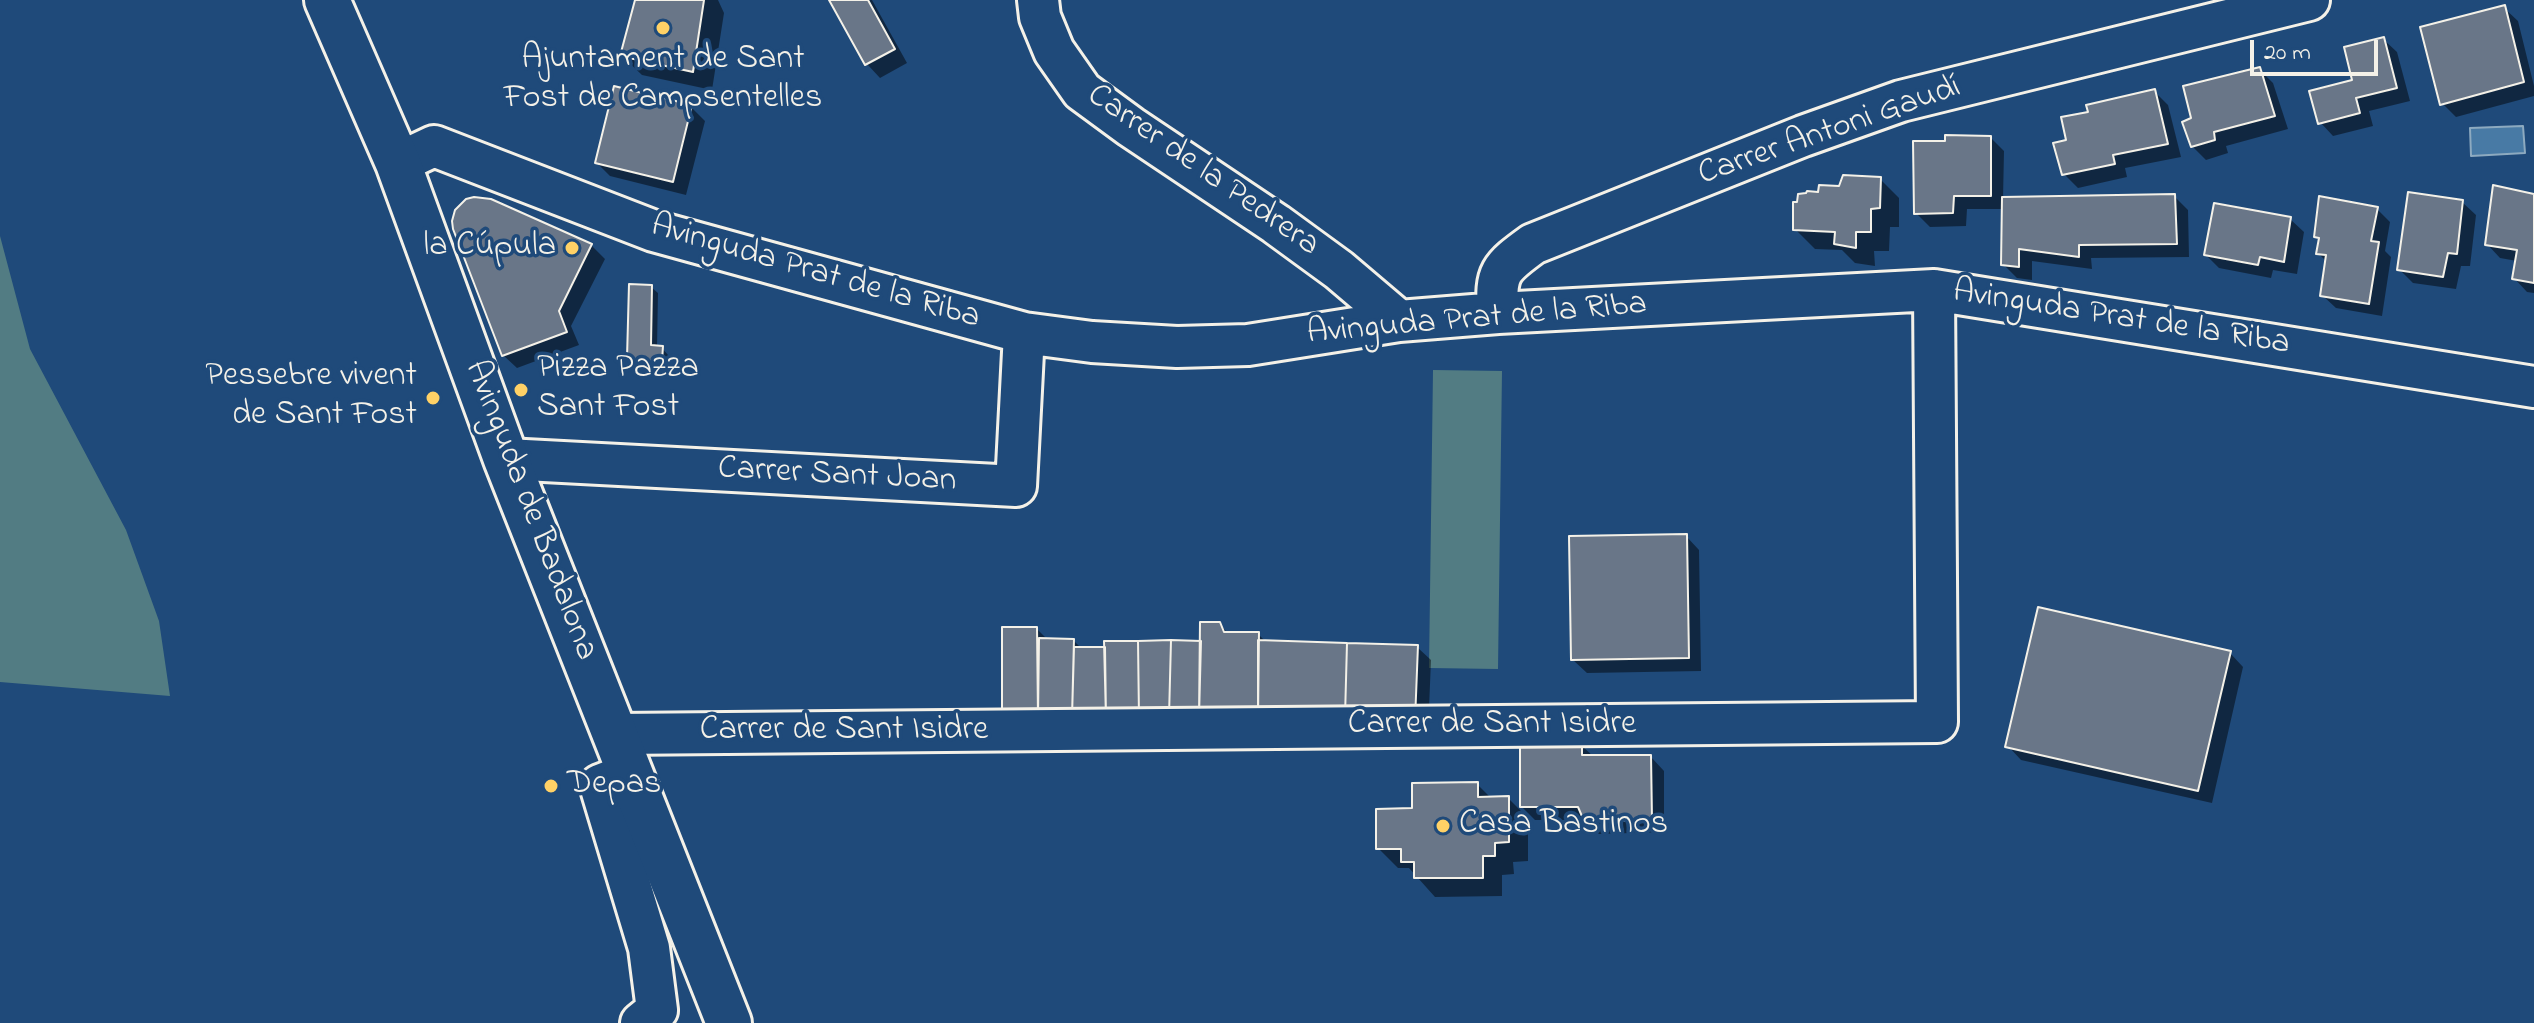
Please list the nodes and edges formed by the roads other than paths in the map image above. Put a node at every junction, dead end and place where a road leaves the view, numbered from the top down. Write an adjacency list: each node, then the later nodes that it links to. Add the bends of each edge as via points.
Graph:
1 (327, 0): 4 (street, Avinguda de Badalona)
2 (1038, 0): 7 (street, Carrer de la Pedrera, via 1054,51 1082,91 1276,224)
3 (2309, 0): 6 (street, Carrer Antoni Gaudí, via 1901,101 1803,136 1533,244 1504,265 1496,287)
4 (398, 163): 8 (street, Avinguda Prat de la Riba, via 434,146 654,231); 10 (street, Avinguda de Badalona)
5 (1934, 290): 6 (street, Avinguda Prat de la Riba); 9 (street, Avinguda Prat de la Riba); 11 (street, Carrer de Sant Isidre, via 1937,722)
6 (1498, 313): 7 (street, Avinguda Prat de la Riba)
7 (1399, 321): 8 (street, Avinguda Prat de la Riba, via 1248,345 1177,347)
8 (1024, 333): 10 (street, Carrer Sant Joan, via 1016,486)
9 (2534, 387)
10 (506, 459): 11 (street, Avinguda de Badalona)
11 (616, 734): 12 (street, Avinguda de Badalona)
12 (631, 773): 13 (street, via 600,785 649,948 657,1010); 14 (street, Avinguda de Badalona)
13 (641, 1023)
14 (729, 1023)

